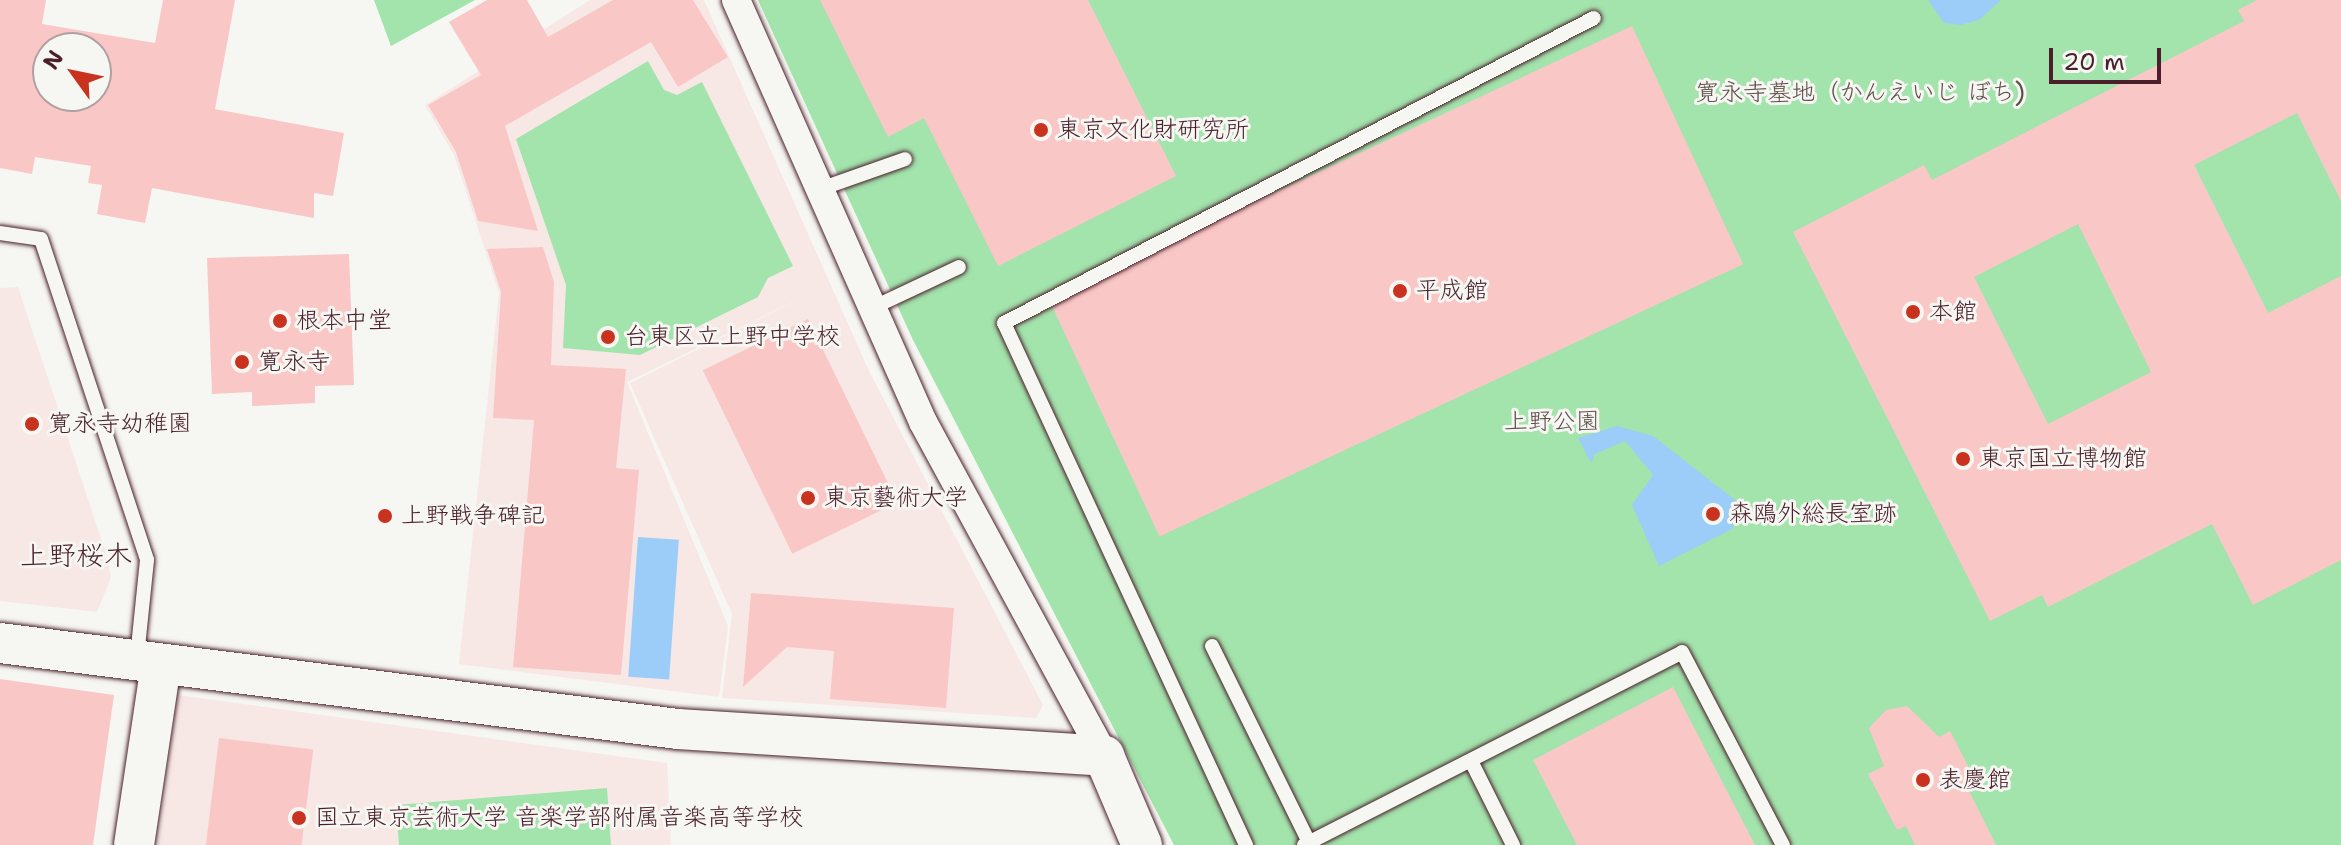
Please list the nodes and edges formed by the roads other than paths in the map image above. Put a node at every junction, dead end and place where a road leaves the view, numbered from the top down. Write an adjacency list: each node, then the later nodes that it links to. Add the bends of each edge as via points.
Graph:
1 (736, 0): 4 (street)
2 (1594, 18): 16 (lane, via 1004,323)
3 (905, 159): 4 (lane)
4 (820, 189): 7 (street)
5 (0, 233): 10 (lane, via 41,239 147,560)
6 (959, 267): 7 (lane)
7 (872, 308): 11 (street, via 923,422)
8 (0, 643): 10 (street)
9 (1212, 646): 13 (lane)
10 (148, 663): 11 (street, via 678,729); 14 (street)
11 (1104, 756): 15 (street)
12 (1471, 761): 13 (lane); 17 (lane); 18 (lane, via 1682,652)
13 (1306, 844)
14 (134, 845)
15 (1142, 845)
16 (1246, 845)
17 (1513, 845)
18 (1783, 845)

